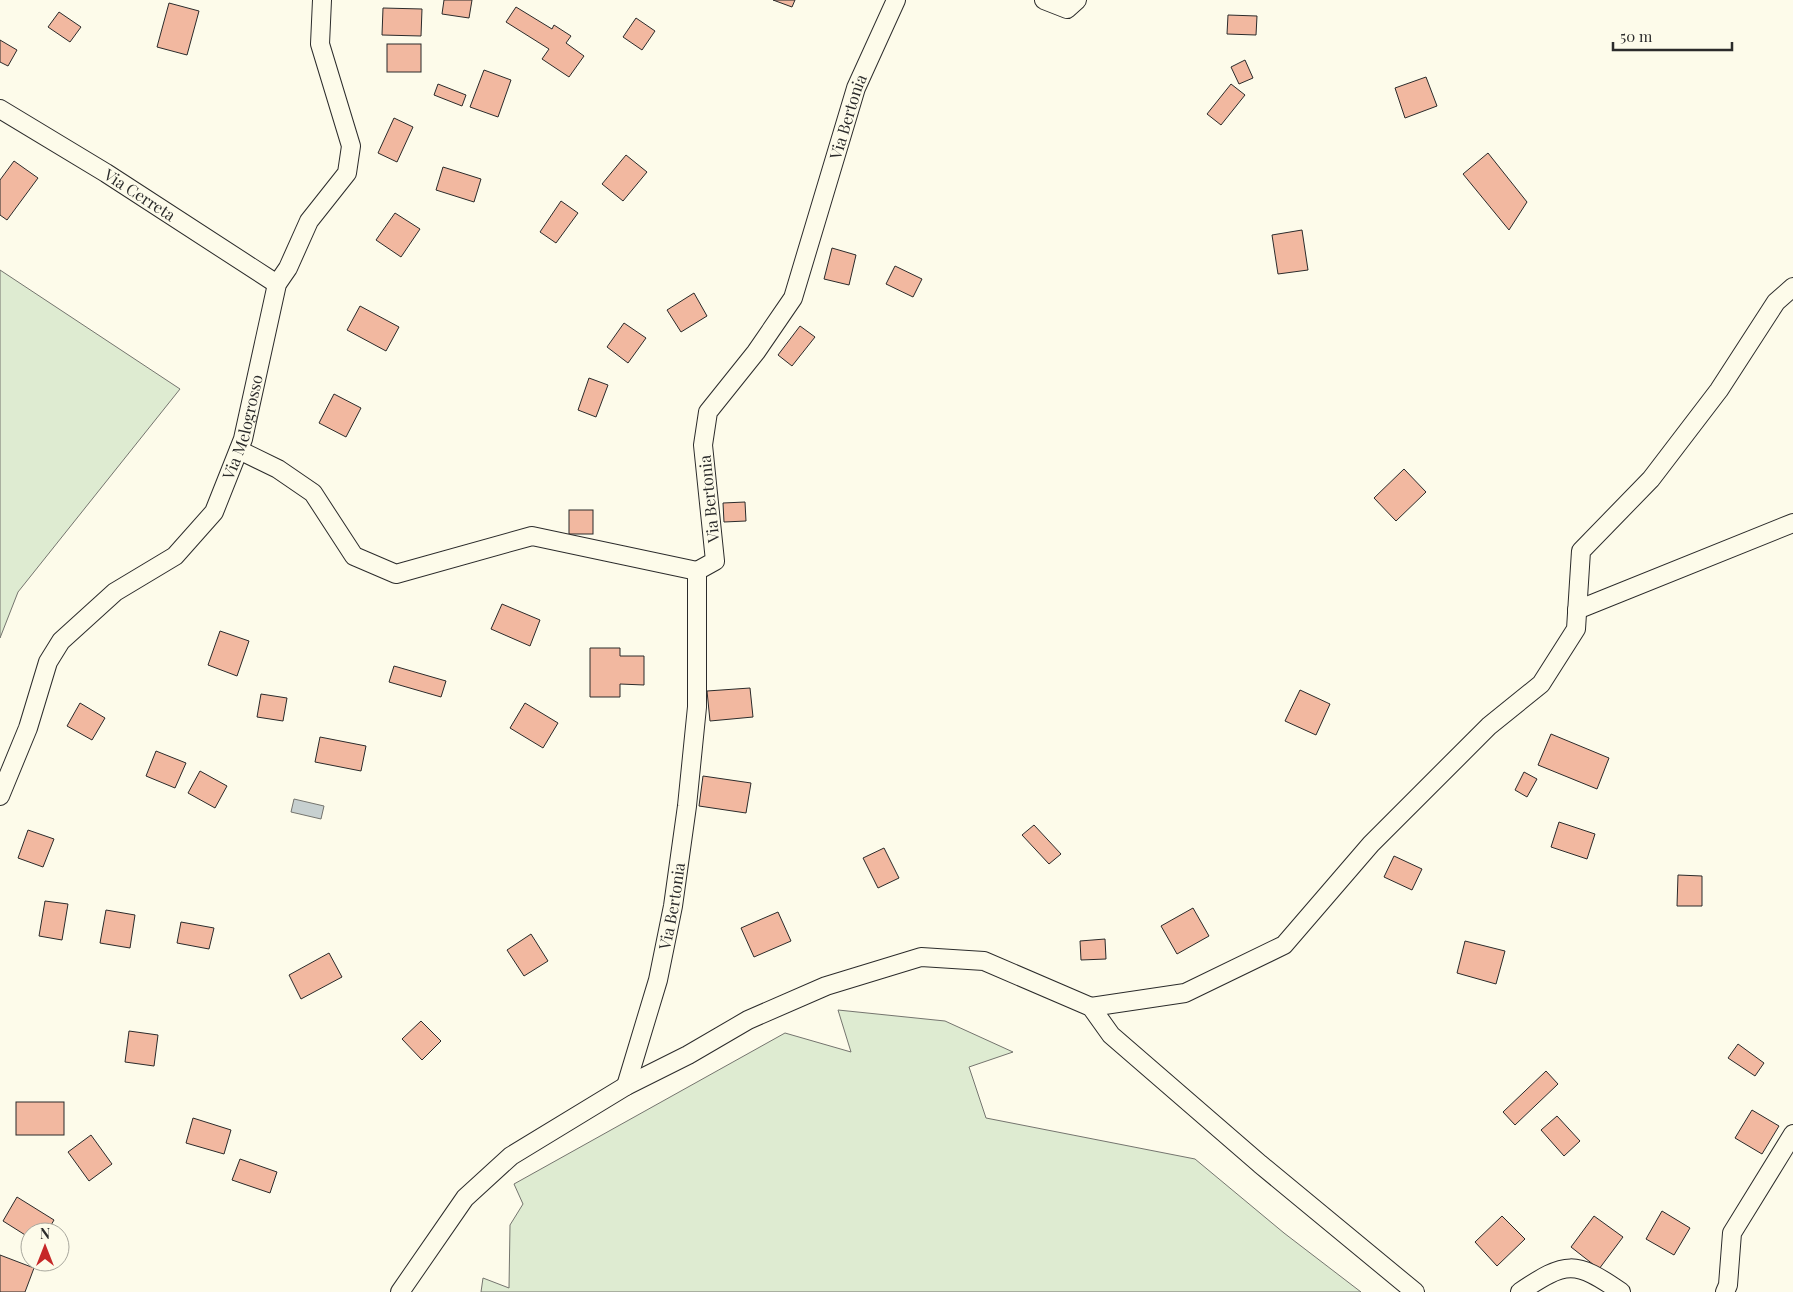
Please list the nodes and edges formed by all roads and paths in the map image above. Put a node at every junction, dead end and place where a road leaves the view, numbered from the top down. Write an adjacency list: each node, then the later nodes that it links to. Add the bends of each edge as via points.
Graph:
1 (322, 0): 6 (street, Via Melogrosso, via 320,44 351,146 348,168 309,221 288,268)
2 (896, 0): 10 (street, Via Bertonia, via 856,88 793,298 756,352 708,412 703,445 715,561)
3 (1044, 0): 4 (street, via 1067,9)
4 (1077, 0)
5 (0, 110): 6 (street, Via Cerreta)
6 (277, 284): 8 (street, Via Melogrosso)
7 (1793, 287): 11 (street, via 1776,302 1720,390 1651,478 1581,550)
8 (239, 450): 10 (street, via 278,469 313,492 354,556 396,574 532,536); 12 (street, Via Melogrosso, via 214,512 175,556 115,592 61,641 48,662 28,728)
9 (1793, 523): 11 (street)
10 (697, 571): 14 (street, Via Bertonia, via 697,707 678,870 658,980)
11 (1577, 610): 13 (street, via 1576,629 1541,684 1489,726 1371,844 1284,944 1185,993)
12 (0, 796)
13 (1091, 1007): 14 (street, via 984,961 921,957 826,986 748,1020 688,1056); 17 (street, via 1111,1035)
14 (626, 1086): 16 (street, via 511,1156 465,1198)
15 (1793, 1134): 20 (street, via 1732,1233)
16 (400, 1292)
17 (1415, 1292)
18 (1520, 1292): 19 (street, via 1549,1272 1575,1267 1596,1274)
19 (1621, 1292)
20 (1725, 1292)

